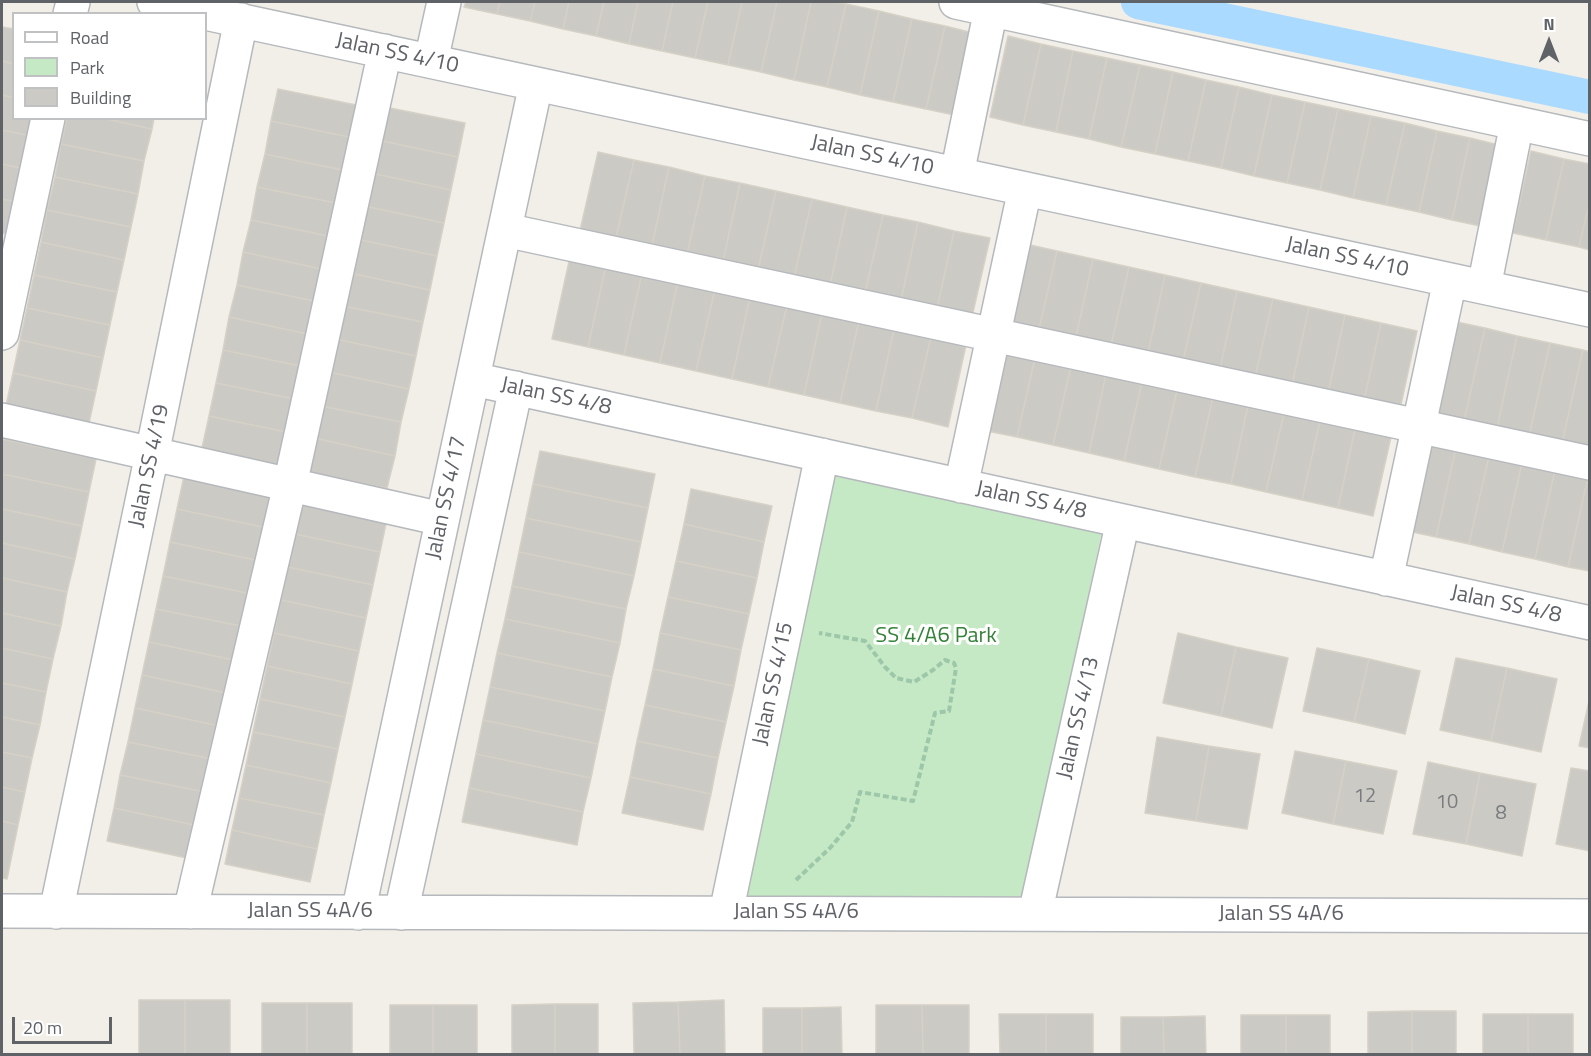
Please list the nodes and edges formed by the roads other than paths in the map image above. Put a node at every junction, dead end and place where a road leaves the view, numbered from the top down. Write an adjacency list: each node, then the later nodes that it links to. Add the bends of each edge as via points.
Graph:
1 (154, 2): 5 (street, Jalan SS 4/10)
2 (444, 2): 9 (street)
3 (956, 2): 4 (street)
4 (991, 9): 12 (street); 14 (street)
5 (202, 12)
6 (207, 13): 7 (street, Jalan SS 4/10)
7 (241, 20): 8 (street, Jalan SS 4/10); 26 (street, Jalan SS 4/19)
8 (385, 51): 9 (street, Jalan SS 4/10); 29 (street)
9 (431, 61): 10 (street, Jalan SS 4/10)
10 (536, 84): 14 (street, Jalan SS 4/10); 16 (street, Jalan SS 4/17)
11 (48, 120): 20 (street)
12 (1517, 123): 13 (street); 18 (street)
13 (1590, 139)
14 (957, 174): 15 (street, Jalan SS 4/10)
15 (1025, 189): 17 (street, Jalan SS 4/10); 21 (street)
16 (505, 230): 21 (street); 22 (street, Jalan SS 4/17)
17 (1450, 280): 18 (street, Jalan SS 4/10); 25 (street)
18 (1484, 287): 19 (street, Jalan SS 4/10)
19 (1590, 310)
20 (2, 333)
21 (994, 334): 25 (street); 30 (street)
22 (473, 379): 23 (street, Jalan SS 4/8); 31 (street, Jalan SS 4/17)
23 (516, 388): 27 (street, Jalan SS 4/8); 39 (street, Jalan SS 4/17)
24 (2, 420): 26 (street)
25 (1419, 426): 28 (street); 33 (street)
26 (152, 454): 29 (street); 36 (street, Jalan SS 4/19)
27 (822, 455): 30 (street, Jalan SS 4/8); 40 (street, Jalan SS 4/15)
28 (1590, 463)
29 (290, 485): 31 (street); 37 (street)
30 (961, 486): 32 (street, Jalan SS 4/8)
31 (442, 519): 38 (street, Jalan SS 4/17)
32 (1123, 521): 33 (street, Jalan SS 4/8); 41 (street, Jalan SS 4/13)
33 (1386, 579): 34 (street, Jalan SS 4/8)
34 (1590, 623)
35 (2, 911): 36 (street, Jalan SS 4A/6)
36 (56, 912): 37 (street, Jalan SS 4A/6)
37 (190, 912): 38 (street, Jalan SS 4A/6)
38 (358, 913): 39 (street, Jalan SS 4A/6)
39 (401, 913): 40 (street, Jalan SS 4A/6)
40 (726, 913): 41 (street, Jalan SS 4A/6)
41 (1035, 914): 42 (street, Jalan SS 4A/6)
42 (1590, 916)

